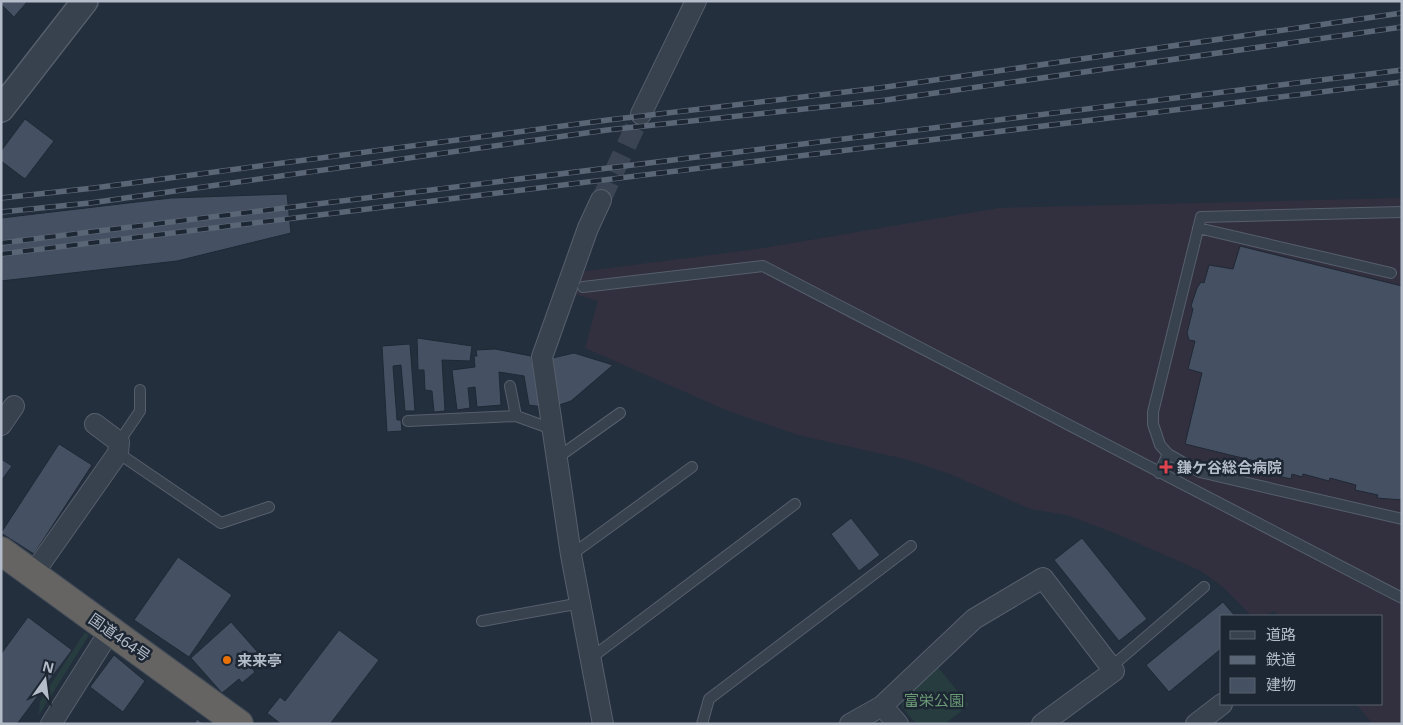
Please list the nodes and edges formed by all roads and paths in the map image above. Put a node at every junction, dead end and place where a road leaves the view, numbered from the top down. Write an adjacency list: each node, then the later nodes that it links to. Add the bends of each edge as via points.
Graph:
1 (85, 1): 3 (street)
2 (696, 1): 4 (street)
3 (1, 109)
4 (641, 114)
5 (601, 200): 18 (street, via 542,357)
6 (1402, 212): 7 (lane, via 1201,217)
7 (1198, 228): 8 (lane); 20 (lane, via 1153,412 1156,434)
8 (1391, 273)
9 (583, 287): 23 (lane, via 763,266)
10 (510, 386): 14 (lane)
11 (140, 390): 19 (lane, via 140,411)
12 (14, 406): 16 (street)
13 (620, 413): 21 (lane)
14 (516, 416): 15 (lane); 18 (lane)
15 (408, 421)
16 (1, 424)
17 (95, 424): 19 (street)
18 (552, 429): 21 (street)
19 (118, 448): 25 (lane, via 221,523); 30 (street)
20 (1168, 454): 23 (lane); 26 (lane, via 1200,472)
21 (557, 458): 29 (street)
22 (692, 467): 29 (lane)
23 (1159, 472): 32 (lane)
24 (795, 504): 36 (lane)
25 (270, 507)
26 (1402, 519)
27 (911, 546): 43 (lane, via 709,699)
28 (1, 551): 30 (highway, 国道464号)
29 (572, 555): 33 (street)
30 (33, 574): 35 (highway, 国道464号)
31 (1204, 587): 37 (lane)
32 (1402, 598)
33 (580, 603): 34 (lane); 36 (street)
34 (482, 621)
35 (111, 629): 40 (street); 41 (highway, 国道464号)
36 (591, 658): 42 (street)
37 (1111, 667): 39 (street, via 1043,578 974,619); 46 (street, via 1114,671)
38 (1221, 705): 47 (street)
39 (882, 706): 44 (street); 45 (street)
40 (51, 724)
41 (239, 724)
42 (603, 724)
43 (702, 724)
44 (850, 724)
45 (898, 724)
46 (1042, 724)
47 (1196, 724)

